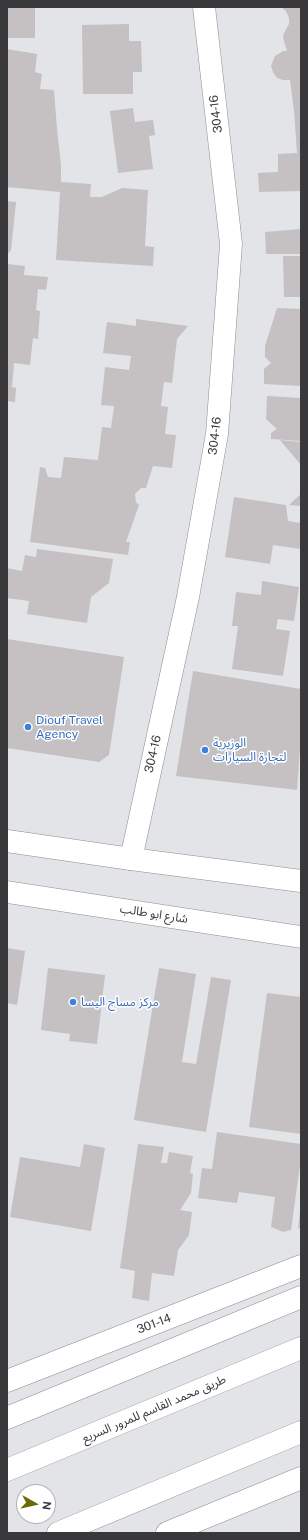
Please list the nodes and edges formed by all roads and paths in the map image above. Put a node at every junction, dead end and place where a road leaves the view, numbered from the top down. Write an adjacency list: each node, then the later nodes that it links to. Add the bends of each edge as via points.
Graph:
1 (204, 7): 3 (main road, 304-16, via 231,244 217,434 188,597)
2 (7, 841): 3 (main road)
3 (131, 859): 4 (main road)
4 (301, 881)
5 (7, 892): 6 (main road, شارع ابو طالب)
6 (301, 936)
7 (301, 1266): 10 (main road, 301-14)
8 (301, 1297): 11 (main road)
9 (301, 1348): 13 (main road, طريق محمد القاسم للمرور السريع)
10 (7, 1381)
11 (7, 1418)
12 (301, 1432): 15 (main road)
13 (7, 1470)
14 (301, 1478): 16 (main road)
15 (58, 1533)
16 (167, 1533)

